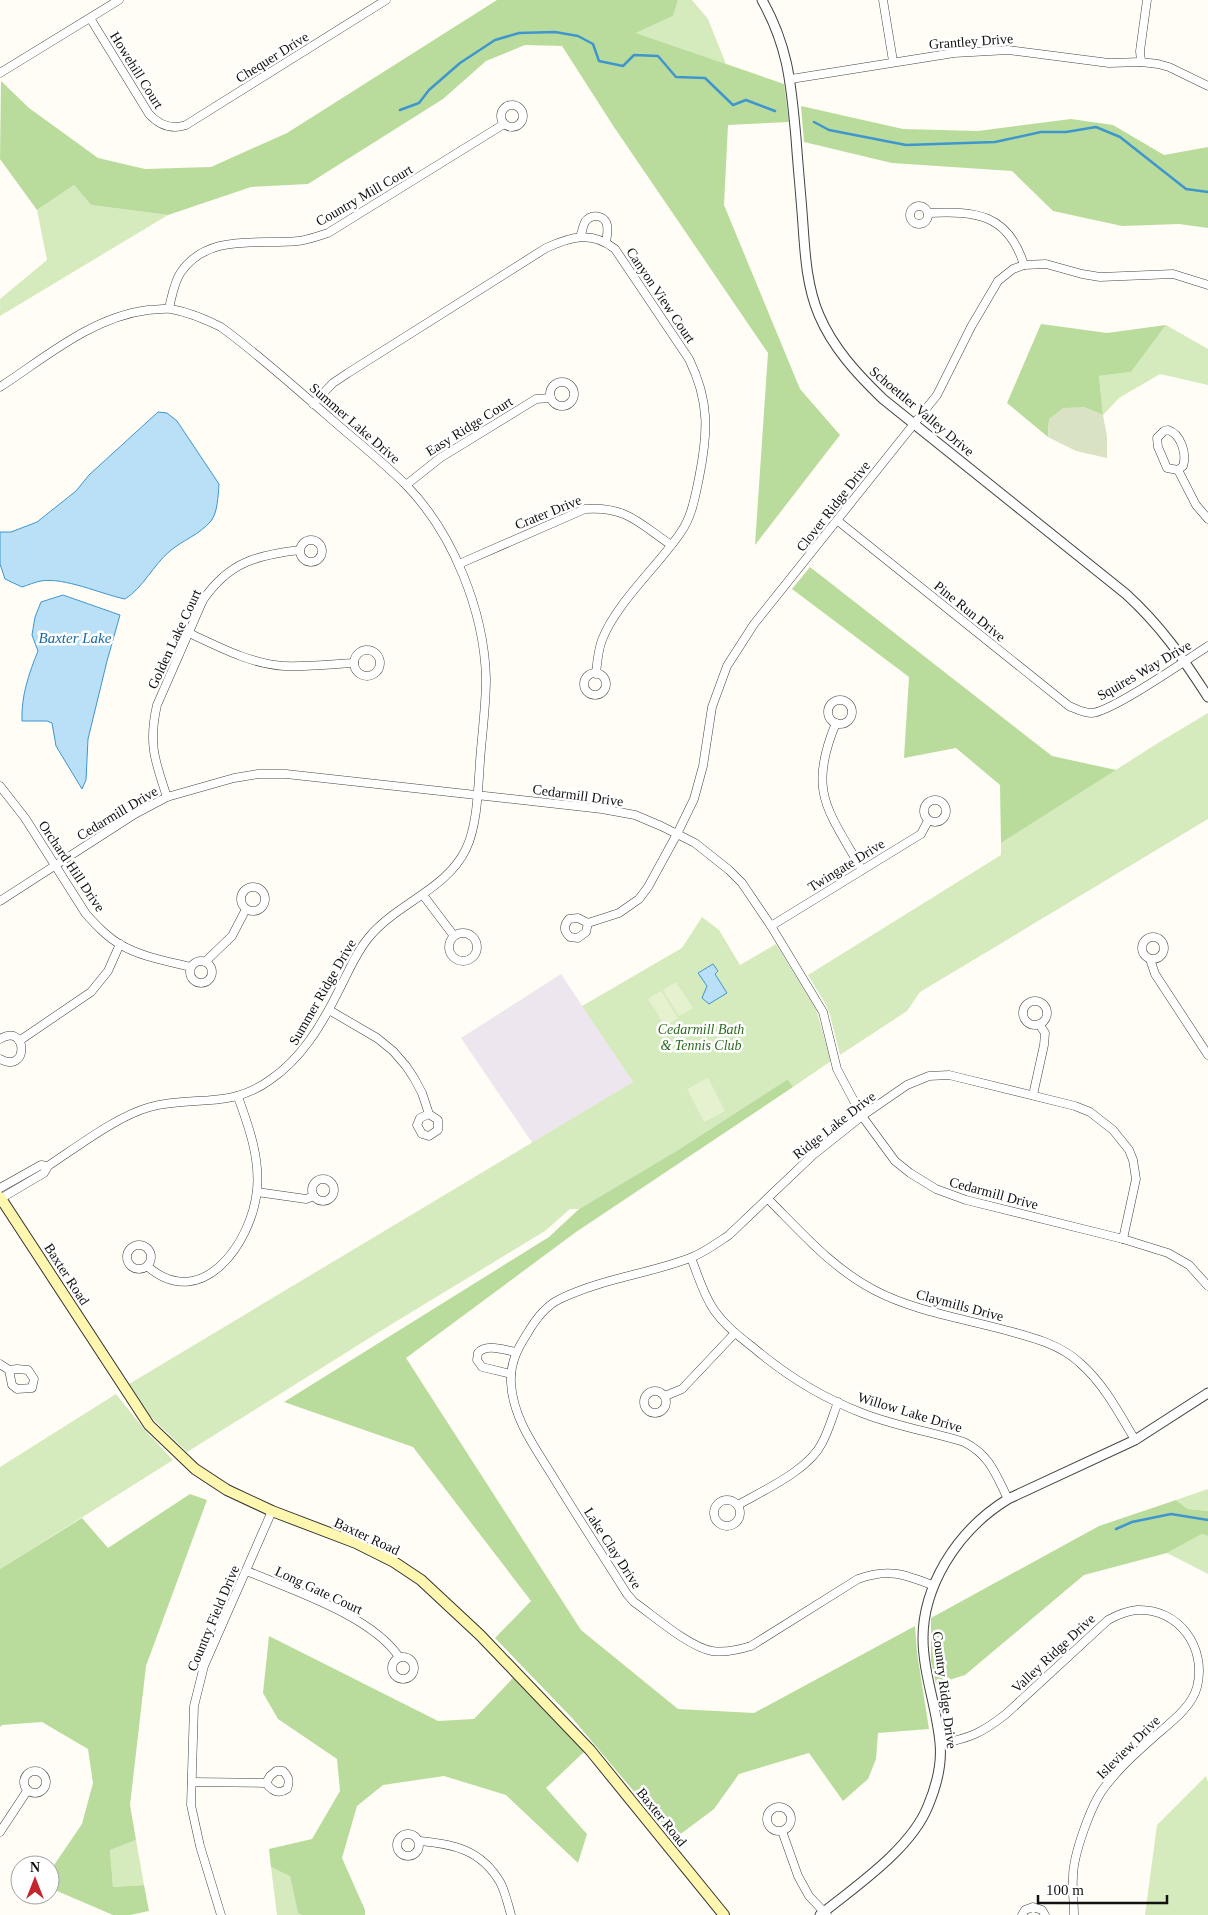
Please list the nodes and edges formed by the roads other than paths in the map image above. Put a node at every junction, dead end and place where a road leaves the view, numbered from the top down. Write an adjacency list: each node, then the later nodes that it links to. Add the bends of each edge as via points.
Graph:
1 (119, 0): 6 (street)
2 (386, 0): 13 (street, Chequer Drive, via 186,125)
3 (762, 0): 10 (street, Schoettler Valley Drive, via 782,43)
4 (883, 0): 7 (street)
5 (1148, 0): 8 (street)
6 (90, 18): 9 (street); 13 (street, Howehill Court, via 148,114)
7 (893, 61): 8 (street, Grantley Drive, via 1008,50 1109,63); 10 (street, Grantley Drive)
8 (1141, 62): 11 (street, Grantley Drive, via 1169,66)
9 (0, 73)
10 (791, 79): 23 (street, Schoettler Valley Drive, via 805,247 818,314 855,372)
11 (1208, 86)
12 (504, 124): 19 (street, Country Mill Court, via 328,233 298,241 226,244 209,248 197,255 180,273)
13 (169, 127)
14 (928, 213): 17 (street, via 974,213 985,218 1010,236)
15 (580, 237): 16 (street, Canyon View Court); 16 (street, via 586,220 597,216 603,218 607,225); 22 (street, Canyon View Court, via 568,239 538,254 348,372)
16 (606, 242): 28 (street, Canyon View Court, via 626,263 689,360 704,400 705,447 692,512)
17 (1024, 265): 18 (street, Clover Ridge Drive, via 1046,264 1100,277 1173,274); 23 (street, Clover Ridge Drive, via 998,281 937,395)
18 (1208, 285)
19 (169, 308): 20 (street, Summer Lake Drive, via 131,312 107,320); 22 (street, Summer Lake Drive, via 221,327)
20 (0, 387)
21 (551, 398): 25 (street, Easy Ridge Court, via 536,399 440,458)
22 (314, 404): 25 (street, Summer Lake Drive)
23 (914, 424): 27 (street, Clover Ridge Drive); 33 (street, Schoettler Valley Drive, via 1148,613)
24 (1178, 470): 24 (street, via 1183,466 1183,451 1175,434 1164,431 1157,438 1158,447 1167,468); 26 (street, via 1196,505)
25 (406, 485): 30 (street, Summer Lake Drive, via 440,529)
26 (1208, 519)
27 (838, 521): 37 (street, Pine Run Drive, via 1069,706); 43 (street, Clover Ridge Drive, via 754,624 727,666 712,706 699,784)
28 (671, 544): 30 (street, Crater Drive, via 625,513 585,509); 35 (street, Canyon View Court, via 607,630 600,647)
29 (300, 550): 31 (street, Golden Lake Court, via 257,557 223,577 203,600)
30 (459, 564): 40 (street, Summer Lake Drive, via 478,624 486,677)
31 (189, 633): 34 (street, via 264,663 284,666); 41 (street, Golden Lake Court, via 157,705 152,731 155,759)
32 (1208, 646): 33 (street, Squires Way Drive)
33 (1185, 661): 36 (street, Schoettler Valley Drive); 37 (street, Squires Way Drive, via 1114,705)
34 (354, 663)
35 (596, 674)
36 (1208, 697)
37 (1092, 713)
38 (836, 723): 45 (street, via 824,756 821,789 834,822)
39 (0, 786): 44 (street, Orchard Hill Drive, via 25,818)
40 (476, 795): 41 (street, Cedarmill Drive, via 286,774 258,774); 43 (street, Cedarmill Drive, via 602,808 635,815); 46 (street, Summer Ridge Drive, via 472,833 466,850)
41 (167, 797): 44 (street, Cedarmill Drive, via 135,814)
42 (928, 821): 45 (street, Twingate Drive, via 921,834)
43 (677, 834): 49 (street, Clover Ridge Drive, via 638,899 619,914); 50 (street, Cedarmill Drive, via 729,870)
44 (55, 867): 47 (street, Cedarmill Drive); 52 (street, Orchard Hill Drive, via 86,914)
45 (862, 870): 50 (street, Twingate Drive)
46 (423, 895): 51 (street); 56 (street, Summer Ridge Drive, via 378,927 368,938)
47 (0, 901)
48 (246, 909): 54 (street, via 232,936)
49 (588, 923)
50 (771, 926): 65 (street, Cedarmill Drive, via 823,1012 837,1070)
51 (454, 936)
52 (120, 944): 55 (street, Orchard Hill Drive, via 153,958); 59 (street, via 108,970 91,992)
53 (1150, 959): 60 (street, via 1155,974)
54 (205, 962): 55 (street, via 197,961); 55 (street, via 212,970 210,978 204,982 191,978)
55 (191, 967)
56 (329, 1010): 63 (street, Summer Ridge Drive, via 300,1054 281,1073); 64 (street, via 393,1051 414,1078)
57 (1039, 1024): 62 (street, via 1045,1033 1044,1045)
58 (0, 1038): 59 (street, via 8,1035)
59 (19, 1041): 61 (street, via 22,1050 17,1059 11,1062)
60 (1208, 1056)
61 (0, 1059)
62 (1033, 1095): 65 (street, Ridge Lake Drive, via 949,1075 929,1076 907,1085); 70 (street, Ridge Lake Drive, via 1090,1112 1113,1130 1129,1150 1136,1179)
63 (238, 1097): 66 (street, via 255,1154); 67 (street, Summer Ridge Drive, via 148,1107 122,1118 48,1166 44,1173)
64 (429, 1114)
65 (862, 1116): 69 (street, Ridge Lake Drive, via 813,1155); 70 (street, Cedarmill Drive, via 895,1161 936,1189 966,1200)
66 (257, 1192): 68 (street, via 306,1199); 72 (street, via 242,1238 218,1270 189,1282 167,1279)
67 (0, 1196): 85 (main road, Baxter Road, via 149,1425 172,1449 211,1480)
68 (314, 1196)
69 (768, 1199): 71 (street, Ridge Lake Drive, via 730,1235); 82 (street, Claymills Drive, via 834,1264 875,1290 927,1311 1024,1335 1065,1351 1080,1362 1105,1391)
70 (1123, 1239): 73 (street, Cedarmill Drive, via 1168,1253 1189,1265)
71 (691, 1258): 74 (street, Willow Lake Drive, via 713,1309); 75 (street, Ridge Lake Drive, via 559,1299 543,1311)
72 (147, 1266)
73 (1208, 1286)
74 (735, 1333): 80 (street, via 682,1389); 81 (street, Willow Lake Drive, via 800,1383)
75 (516, 1352): 78 (street, Ridge Lake Drive); 78 (street, via 489,1347 478,1353 477,1360 482,1367)
76 (0, 1364): 77 (street)
77 (9, 1370)
78 (512, 1370): 87 (street, Lake Clay Drive, via 517,1415 627,1594 687,1640 712,1651 750,1646 871,1574 901,1573)
79 (1208, 1393): 82 (street, Country Ridge Drive)
80 (665, 1396)
81 (838, 1402): 83 (street, Willow Lake Drive, via 888,1421 973,1446 986,1457); 84 (street, via 816,1452 785,1477)
82 (1135, 1440): 83 (street, Country Ridge Drive)
83 (1008, 1499): 87 (street, Country Ridge Drive, via 990,1510 961,1540)
84 (738, 1505)
85 (272, 1510): 86 (street, Country Field Drive); 100 (main road, Baxter Road, via 356,1543 394,1562 450,1606 590,1750)
86 (247, 1571): 89 (street, Long Gate Court, via 348,1616 386,1642); 91 (street, Country Field Drive, via 204,1666 198,1689 193,1721)
87 (932, 1585): 90 (street, Country Ridge Drive, via 923,1640)
88 (1187, 1632): 90 (street, Valley Ridge Drive, via 1176,1621 1152,1612 1137,1610 1120,1614 1102,1625 989,1727 973,1736); 103 (street, Isleview Drive, via 1197,1654 1197,1688 1188,1704 1126,1762 1103,1789 1077,1854 1073,1875)
89 (399, 1657)
90 (940, 1744): 97 (street, Country Ridge Drive, via 935,1786 928,1807 913,1833)
91 (192, 1782): 92 (street); 98 (street, Country Field Drive, via 191,1805 195,1825)
92 (266, 1783)
93 (27, 1791): 95 (street)
94 (782, 1831): 97 (street, via 798,1876)
95 (0, 1832)
96 (420, 1841): 99 (street, via 446,1843 475,1854 500,1882)
97 (824, 1914)
98 (221, 1915)
99 (511, 1915)
100 (724, 1915)
101 (1022, 1915): 102 (street, via 1034,1907)
102 (1045, 1915)
103 (1074, 1915)

